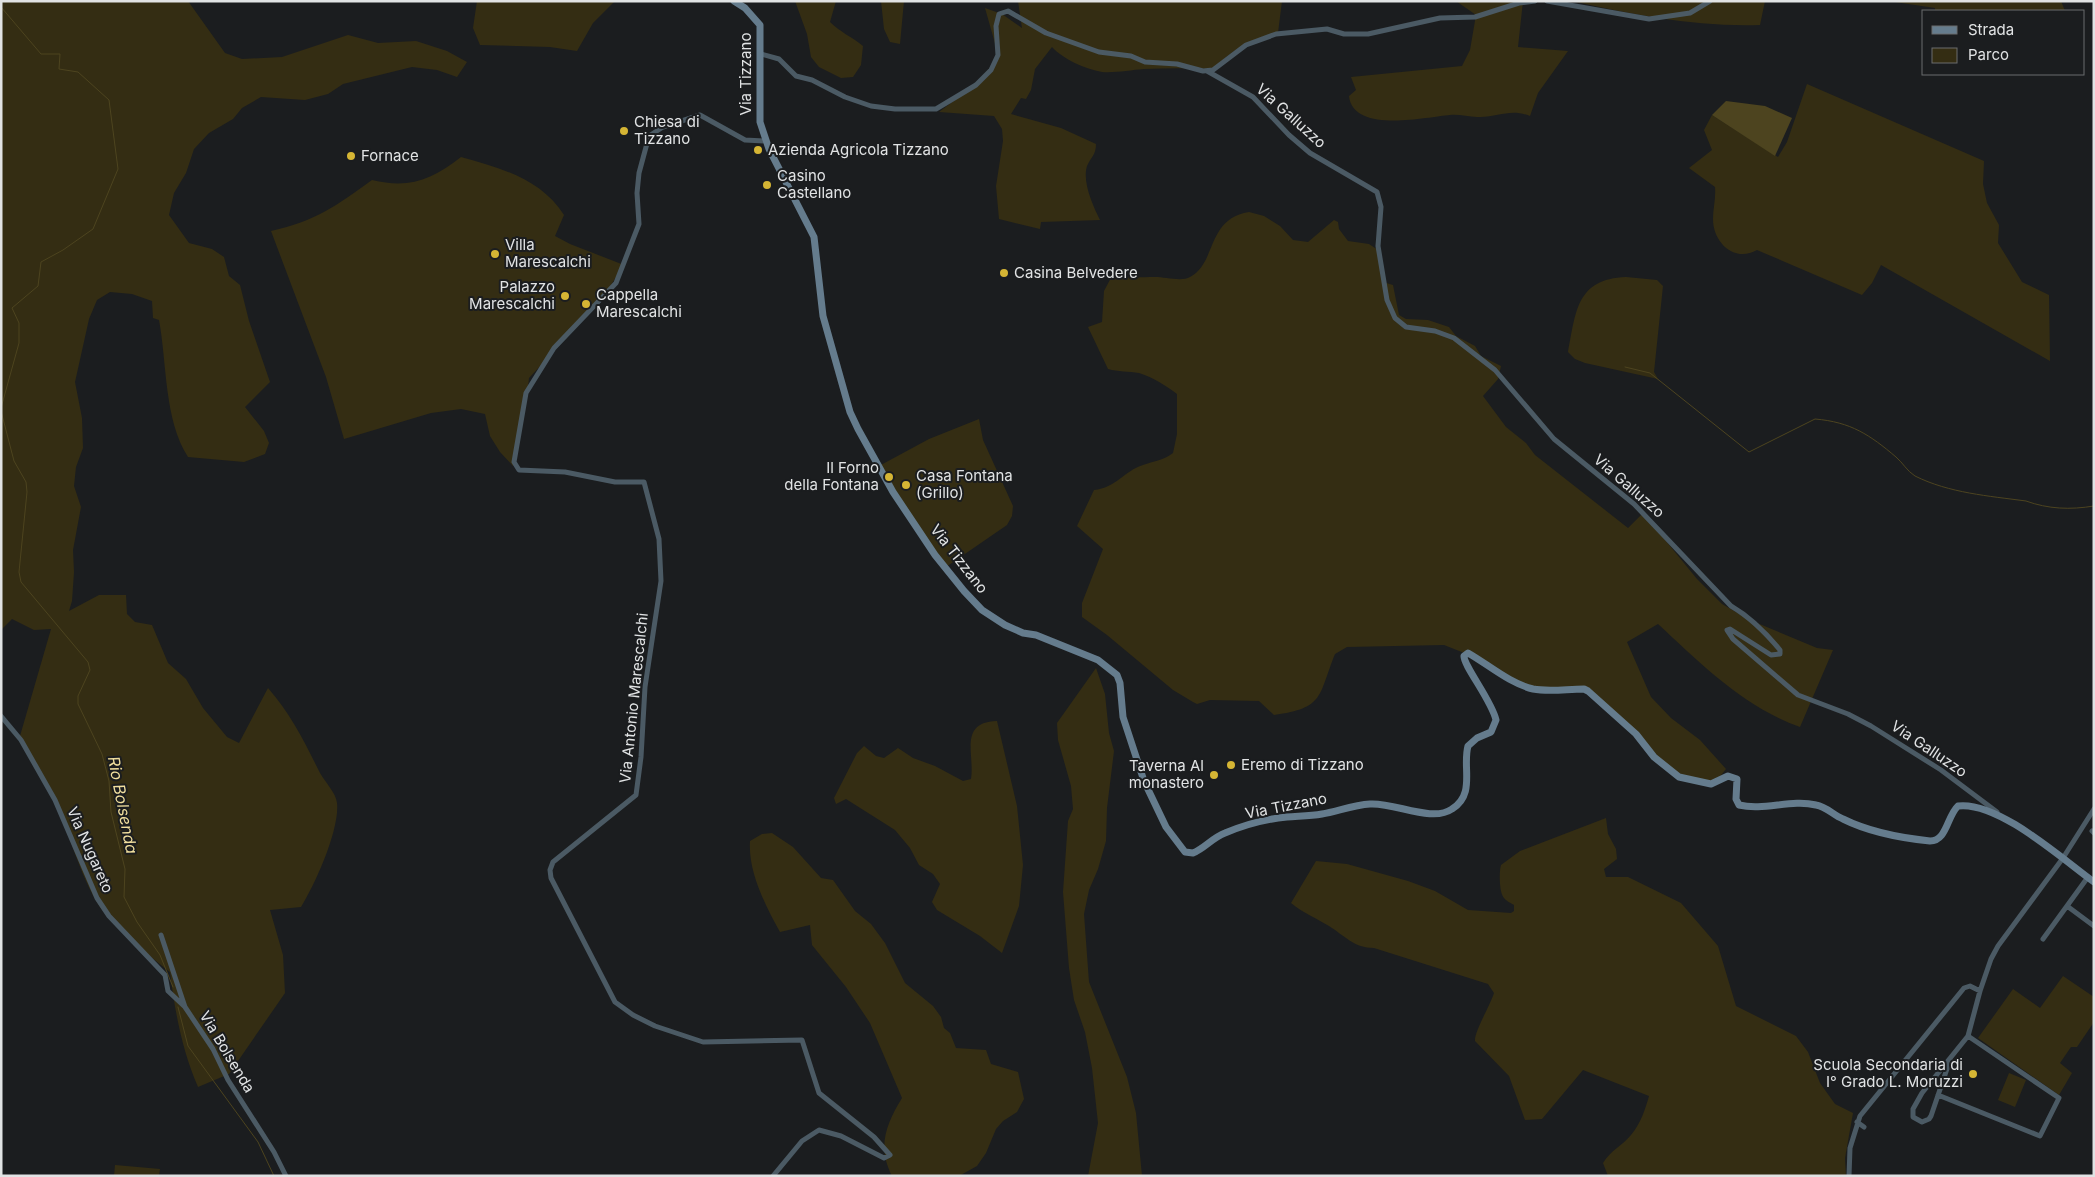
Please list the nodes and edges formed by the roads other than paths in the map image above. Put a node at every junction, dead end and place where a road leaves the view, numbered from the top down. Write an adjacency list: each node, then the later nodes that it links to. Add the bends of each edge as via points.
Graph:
1 (734, 1): 5 (street, Via Tizzano, via 760,25)
2 (1535, 1): 6 (street, via 1474,17 1440,18 1368,34 1344,34 1327,29 1276,34 1246,45)
3 (1547, 1): 4 (street, via 1650,18 1690,13)
4 (1710, 1)
5 (761, 54): 6 (street, via 779,59 796,76 871,106 936,110 976,85 991,70 998,55 996,26 999,14 1008,11 1046,33 1099,52); 7 (street, Via Tizzano, via 758,101)
6 (1207, 71): 10 (street, Via Galluzzo, via 1253,97 1310,153 1377,192 1381,206 1378,246 1387,300 1395,318 1406,327 1435,331 1454,338 1495,370 1554,439 1634,504 1731,606 1747,615 1771,639 1780,654 1771,655 1730,629 1728,634 1733,639 1798,695 1872,726 1942,770)
7 (766, 141): 10 (street, Via Tizzano, via 814,237 823,316 850,412 893,492 935,554 982,610 1023,633 1036,635 1098,660 1117,676 1123,717 1144,781 1166,827 1185,852 1193,853 1213,838 1256,823 1364,804 1431,813 1446,812 1458,805 1467,789 1468,746 1473,740 1491,732 1496,720 1487,696 1465,663 1464,656 1468,653 1527,687 1588,691 1636,734 1654,757 1679,777 1711,784 1728,776 1737,779 1736,799 1739,805 1819,805 1854,823 1898,836 1930,841 1944,833 1952,812 1958,806 1977,807); 25 (street, Via Antonio Marescalchi, via 745,140 700,116 663,127 649,136 639,173 639,224 616,283 554,348 526,393 514,462 519,470 565,472 615,482 644,482 659,539 661,581 645,687 636,795 553,862 550,870 550,878 585,947 615,1002 654,1026 703,1042 802,1040 819,1093 890,1154 884,1158 842,1136 819,1130 802,1140)
8 (1, 716): 18 (street, Via Nugareto, via 21,740 55,800 97,898 109,916 165,975 168,991)
9 (2094, 809): 11 (street)
10 (2011, 823): 11 (street, Via Tizzano)
11 (2063, 858): 12 (street, Via Tizzano); 17 (street, via 1998,946)
12 (2091, 879): 13 (street)
13 (2067, 906): 14 (street); 16 (street)
14 (2094, 926)
15 (162, 935): 18 (street, Via Bolsenda)
16 (2043, 939)
17 (1980, 991): 19 (street); 22 (street, via 1970,986 1964,988)
18 (185, 1007): 24 (street, Via Bolsenda, via 213,1048 228,1080)
19 (1968, 1036): 20 (street); 21 (street, via 2059,1098 2040,1136)
20 (1951, 1056): 21 (street); 21 (street, via 1922,1093 1913,1109 1913,1117 1922,1122 1929,1120)
21 (1938, 1095)
22 (1857, 1122): 23 (street); 26 (street, via 1850,1148)
23 (1864, 1127)
24 (286, 1176)
25 (774, 1176)
26 (1849, 1176)

